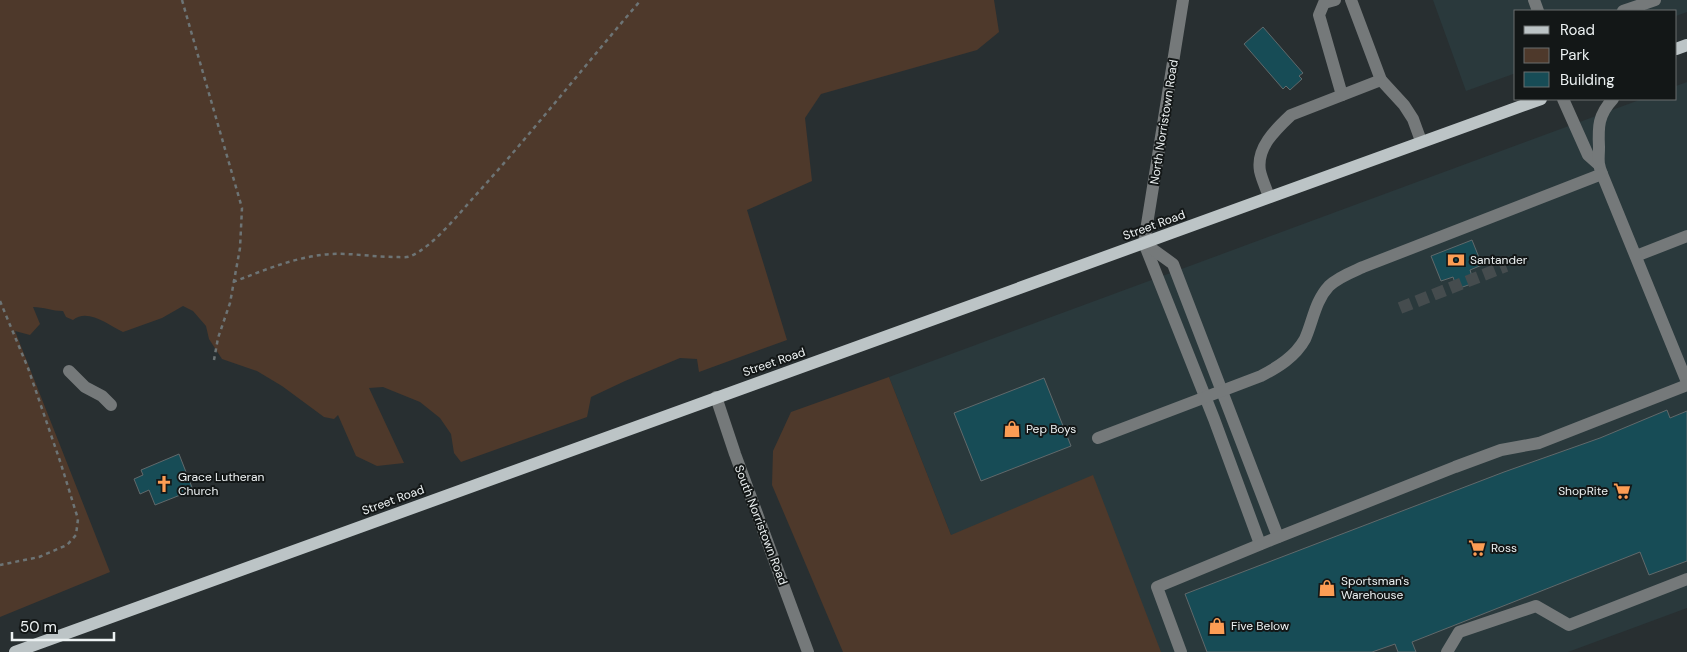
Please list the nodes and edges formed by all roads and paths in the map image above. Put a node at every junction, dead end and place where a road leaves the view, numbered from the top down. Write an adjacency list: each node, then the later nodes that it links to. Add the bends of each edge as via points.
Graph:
1 (182, 0): 19 (path, via 242,208 240,248)
2 (642, 0): 19 (path, via 515,152 426,247 409,257 332,254 299,259)
3 (1183, 0): 17 (street, North Norristown Road)
4 (1335, 0): 9 (street, via 1324,3 1320,15)
5 (1351, 0): 8 (street)
6 (1656, 0): 7 (street)
7 (1627, 10)
8 (1381, 80): 9 (street); 13 (street, via 1404,105)
9 (1342, 95): 15 (street, via 1290,115 1272,134 1260,156 1260,171)
10 (1539, 100): 13 (main road, Street Road)
11 (1563, 100): 14 (street, via 1588,155)
12 (1612, 100): 14 (street, via 1599,127)
13 (1421, 141): 15 (main road, Street Road)
14 (1600, 168): 18 (street); 24 (street, via 1339,278 1320,298 1305,338 1289,358 1261,376)
15 (1269, 197): 17 (main road, Street Road)
16 (1687, 236): 18 (street)
17 (1144, 243): 24 (street, via 1173,264); 25 (street); 26 (main road, Street Road)
18 (1636, 256): 23 (street)
19 (233, 282): 21 (path)
20 (0, 301): 31 (path, via 31,377 78,519 76,535 67,545 40,557)
21 (214, 360)
22 (69, 371): 27 (street, via 85,387)
23 (1687, 384): 29 (street, via 1539,443 1501,450)
24 (1221, 390): 25 (street); 29 (street)
25 (1204, 396): 28 (street); 30 (street)
26 (716, 397): 33 (main road, Street Road); 36 (street, South Norristown Road)
27 (111, 404)
28 (1098, 438)
29 (1278, 537): 30 (street)
30 (1260, 544): 37 (street, via 1157,588)
31 (0, 565)
32 (1687, 579): 38 (street, via 1569,624 1536,606 1459,632)
33 (50, 639): 34 (main road, Street Road); 35 (street)
34 (15, 652)
35 (40, 652)
36 (808, 652)
37 (1181, 652)
38 (1447, 652)

